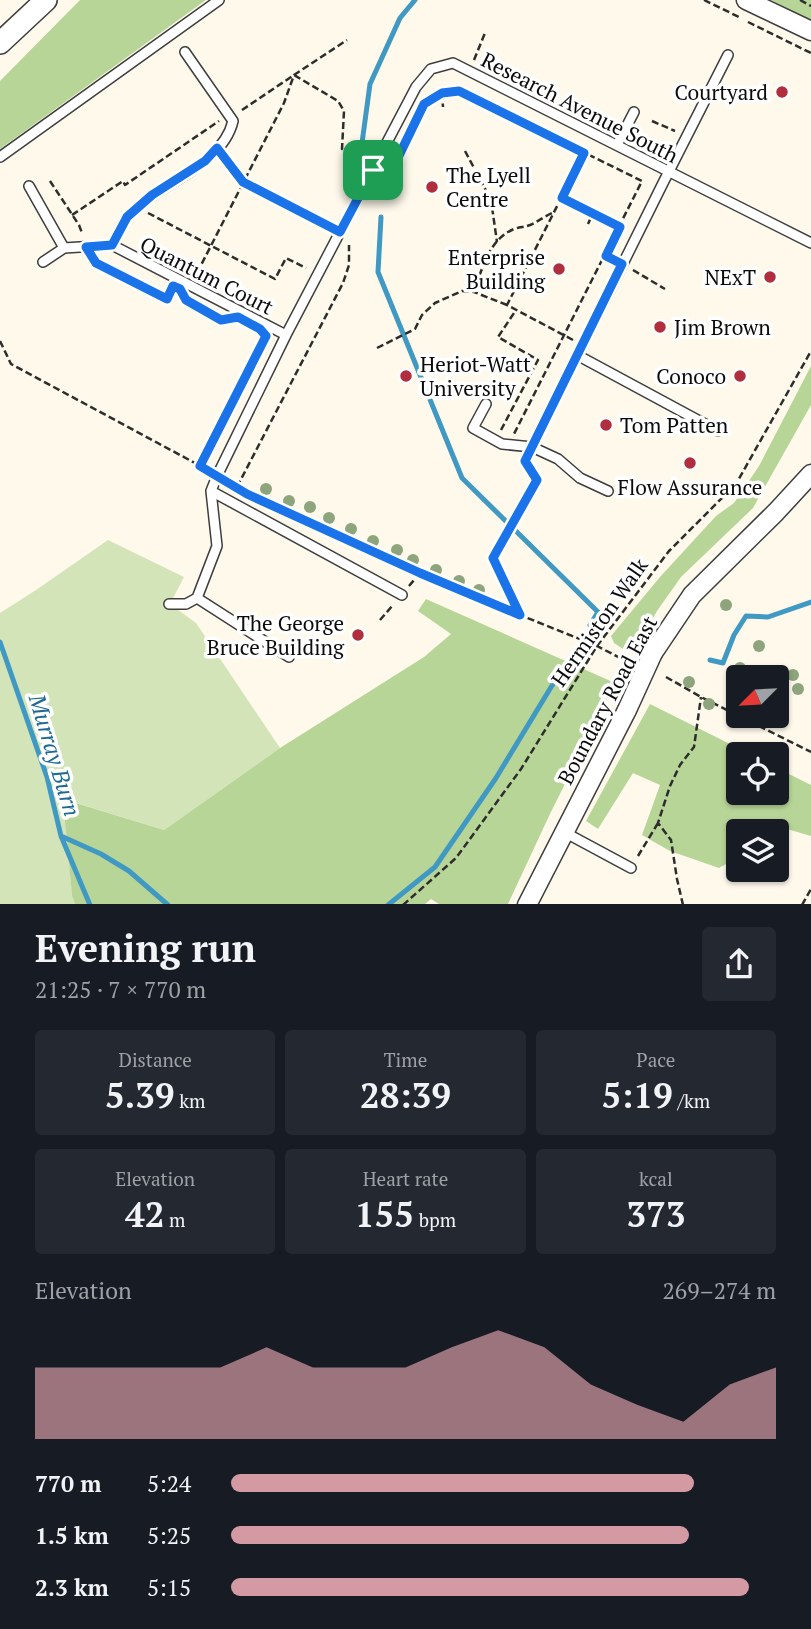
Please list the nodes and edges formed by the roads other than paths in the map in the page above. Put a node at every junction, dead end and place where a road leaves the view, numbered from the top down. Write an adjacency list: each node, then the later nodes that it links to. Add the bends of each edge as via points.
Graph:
1 (47, 0): 5 (street)
2 (219, 0): 10 (lane)
3 (748, 0): 4 (street)
4 (811, 31)
5 (0, 43)
6 (185, 52): 14 (lane, Quantum Court, via 233,121 230,135 205,161 127,217)
7 (728, 55): 11 (lane)
8 (635, 112): 9 (lane)
9 (617, 145): 11 (lane, Research Avenue South); 17 (lane, Research Avenue South, via 453,63 431,69 416,87)
10 (0, 157)
11 (668, 171): 13 (lane, Research Avenue South); 18 (lane)
12 (29, 186): 15 (lane)
13 (811, 243)
14 (112, 245): 15 (lane, Quantum Court); 17 (lane, Quantum Court)
15 (64, 248): 16 (lane)
16 (43, 262)
17 (286, 335): 24 (lane, Research Avenue South)
18 (577, 355): 20 (lane); 21 (lane)
19 (486, 404): 21 (lane, via 473,428 508,444)
20 (718, 431)
21 (532, 447): 23 (lane, via 525,461); 25 (lane)
22 (811, 474): 30 (street, Boundary Road East, bridge, via 692,595 653,653)
23 (537, 480)
24 (211, 491): 26 (lane); 27 (lane, Research Avenue South, via 217,546)
25 (608, 491)
26 (402, 595)
27 (197, 598): 28 (lane, via 186,604); 29 (lane)
28 (169, 604)
29 (289, 657)
30 (564, 832): 31 (lane); 32 (street, Boundary Road East)
31 (631, 868)
32 (528, 904)

